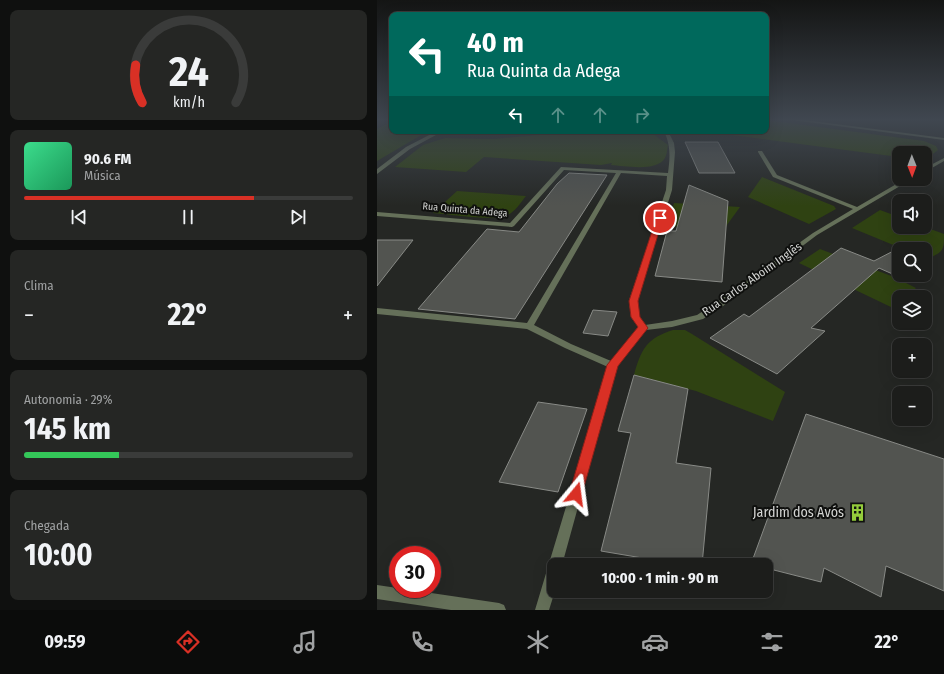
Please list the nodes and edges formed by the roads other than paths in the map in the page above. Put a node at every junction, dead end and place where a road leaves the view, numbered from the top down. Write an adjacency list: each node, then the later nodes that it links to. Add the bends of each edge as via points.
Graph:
1 (407, 148): 6 (street)
2 (673, 148): 8 (street)
3 (760, 152): 10 (street, via 775,176)
4 (944, 158): 5 (street)
5 (932, 166)
6 (377, 172)
7 (619, 172): 8 (street, Rua Quinta da Adega); 11 (street, Rua Quinta da Adega, via 563,168 512,225); 13 (street)
8 (670, 175): 14 (street, via 669,190 633,301 635,317)
9 (897, 186): 10 (street, Rua Carlos Aboim Inglês)
10 (858, 208): 14 (street, Rua Carlos Aboim Inglês, via 815,234 700,317)
11 (377, 214)
12 (377, 311): 13 (street)
13 (529, 326): 15 (street)
14 (643, 328): 15 (street)
15 (613, 365): 16 (street)
16 (557, 558)
17 (377, 592): 19 (street)
18 (547, 593): 20 (street)
19 (499, 610)
20 (542, 610)

